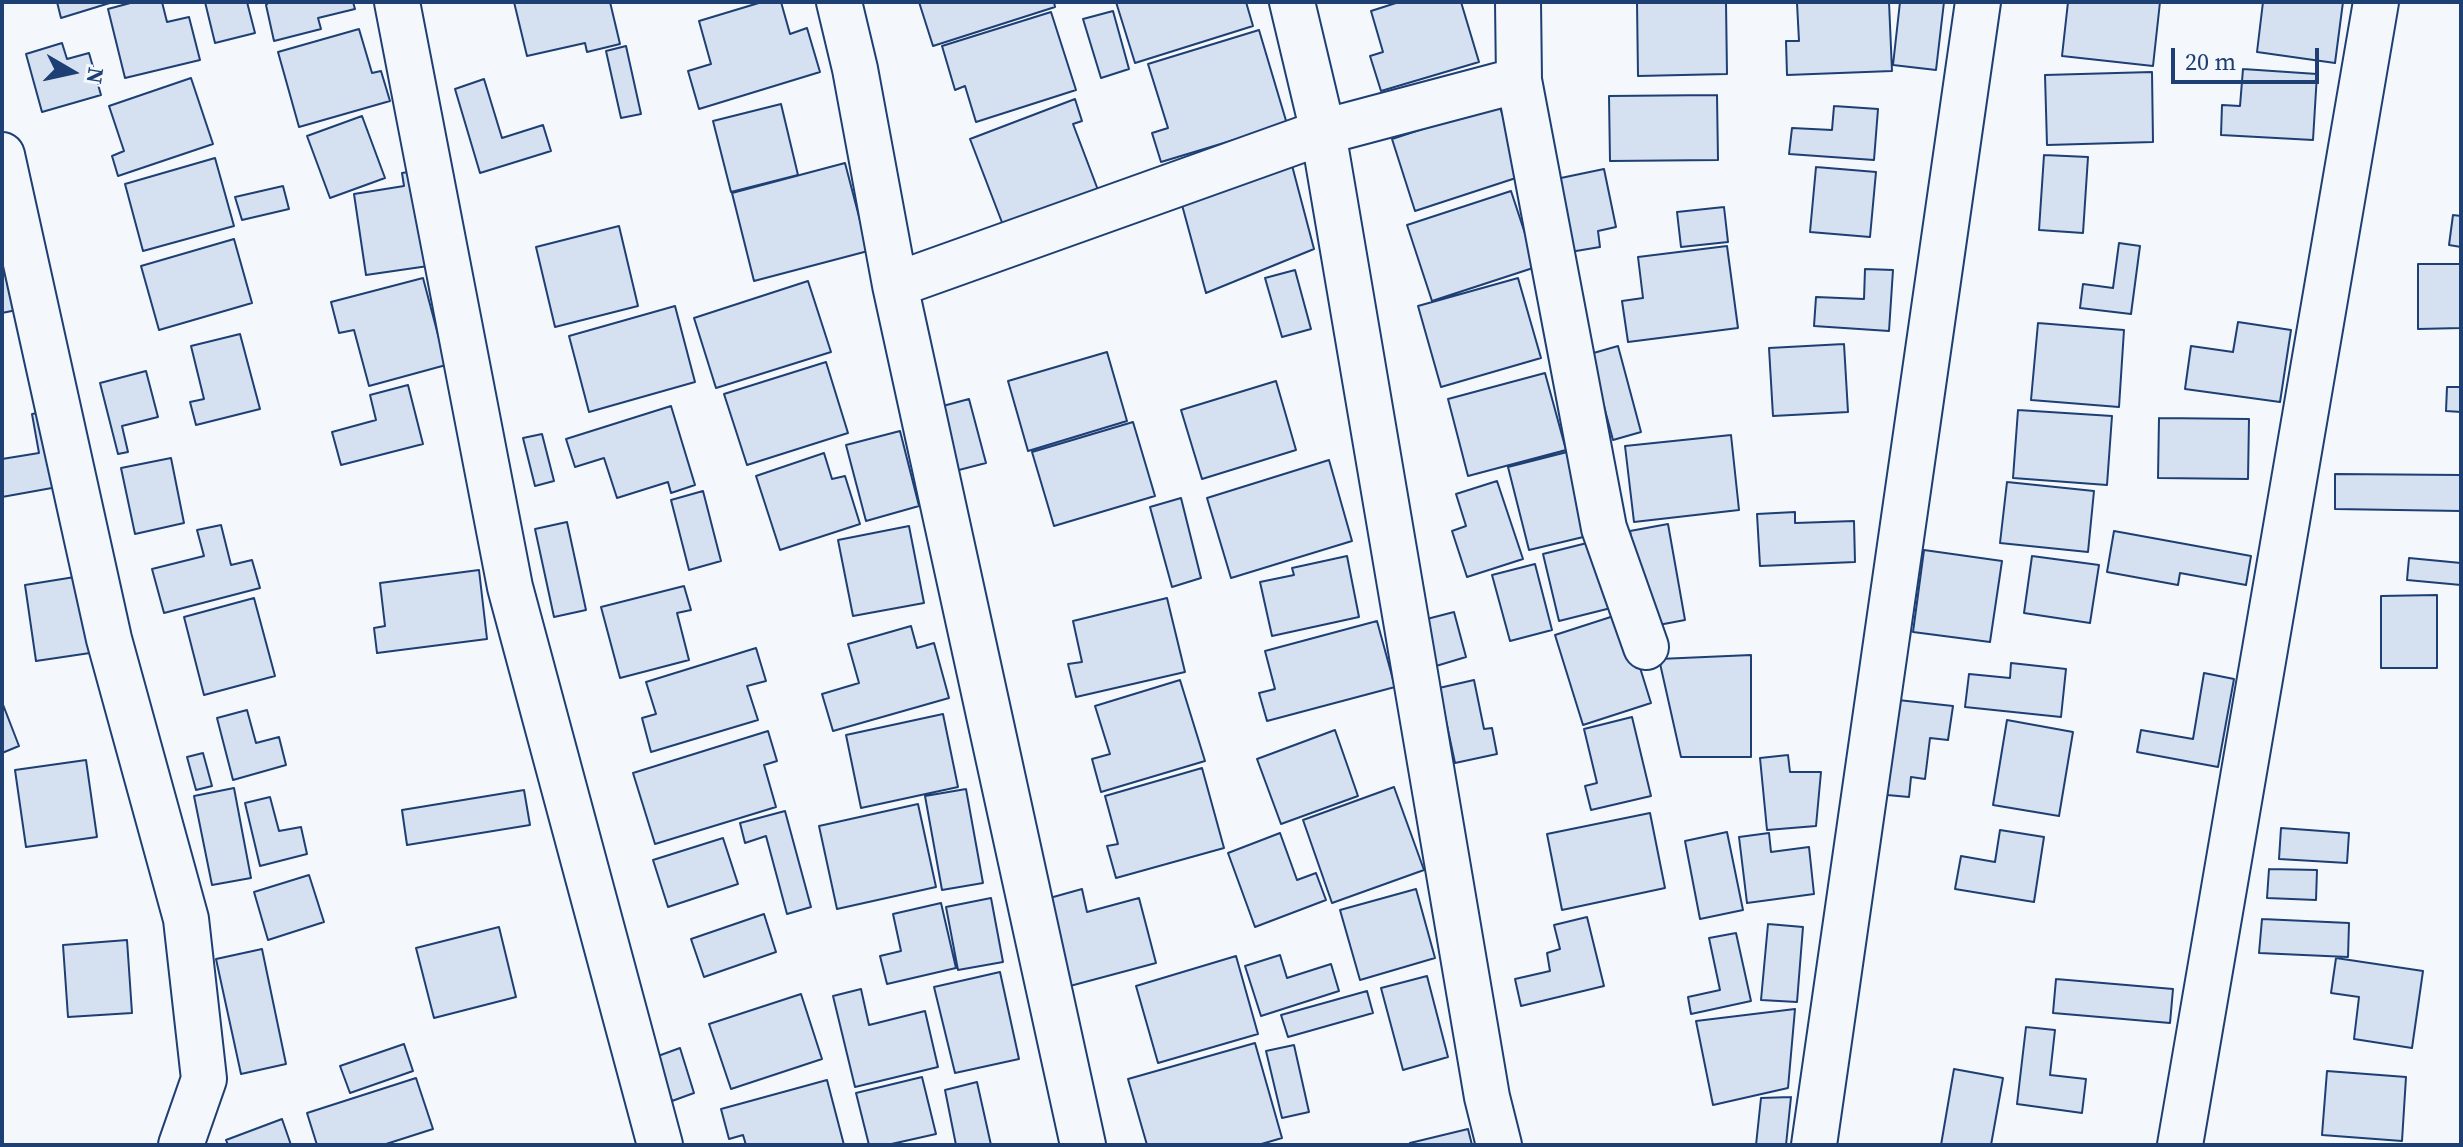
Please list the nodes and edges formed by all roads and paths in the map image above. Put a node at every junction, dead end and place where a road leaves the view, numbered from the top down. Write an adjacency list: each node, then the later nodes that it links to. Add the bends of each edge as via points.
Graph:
1 (397, 2): 13 (street, via 510,587)
2 (839, 2): 10 (street)
3 (1292, 2): 8 (street)
4 (1518, 2): 7 (street)
5 (1978, 2): 16 (street)
6 (2376, 2): 17 (street)
7 (1519, 80): 8 (street); 11 (street, via 1604,528)
8 (1323, 132): 10 (street); 15 (street)
9 (2, 155): 12 (street, via 109,639 186,919 204,1079)
10 (895, 285): 14 (street)
11 (1646, 647)
12 (181, 1145)
13 (660, 1145)
14 (1083, 1145)
15 (1499, 1145)
16 (1814, 1145)
17 (2180, 1145)

